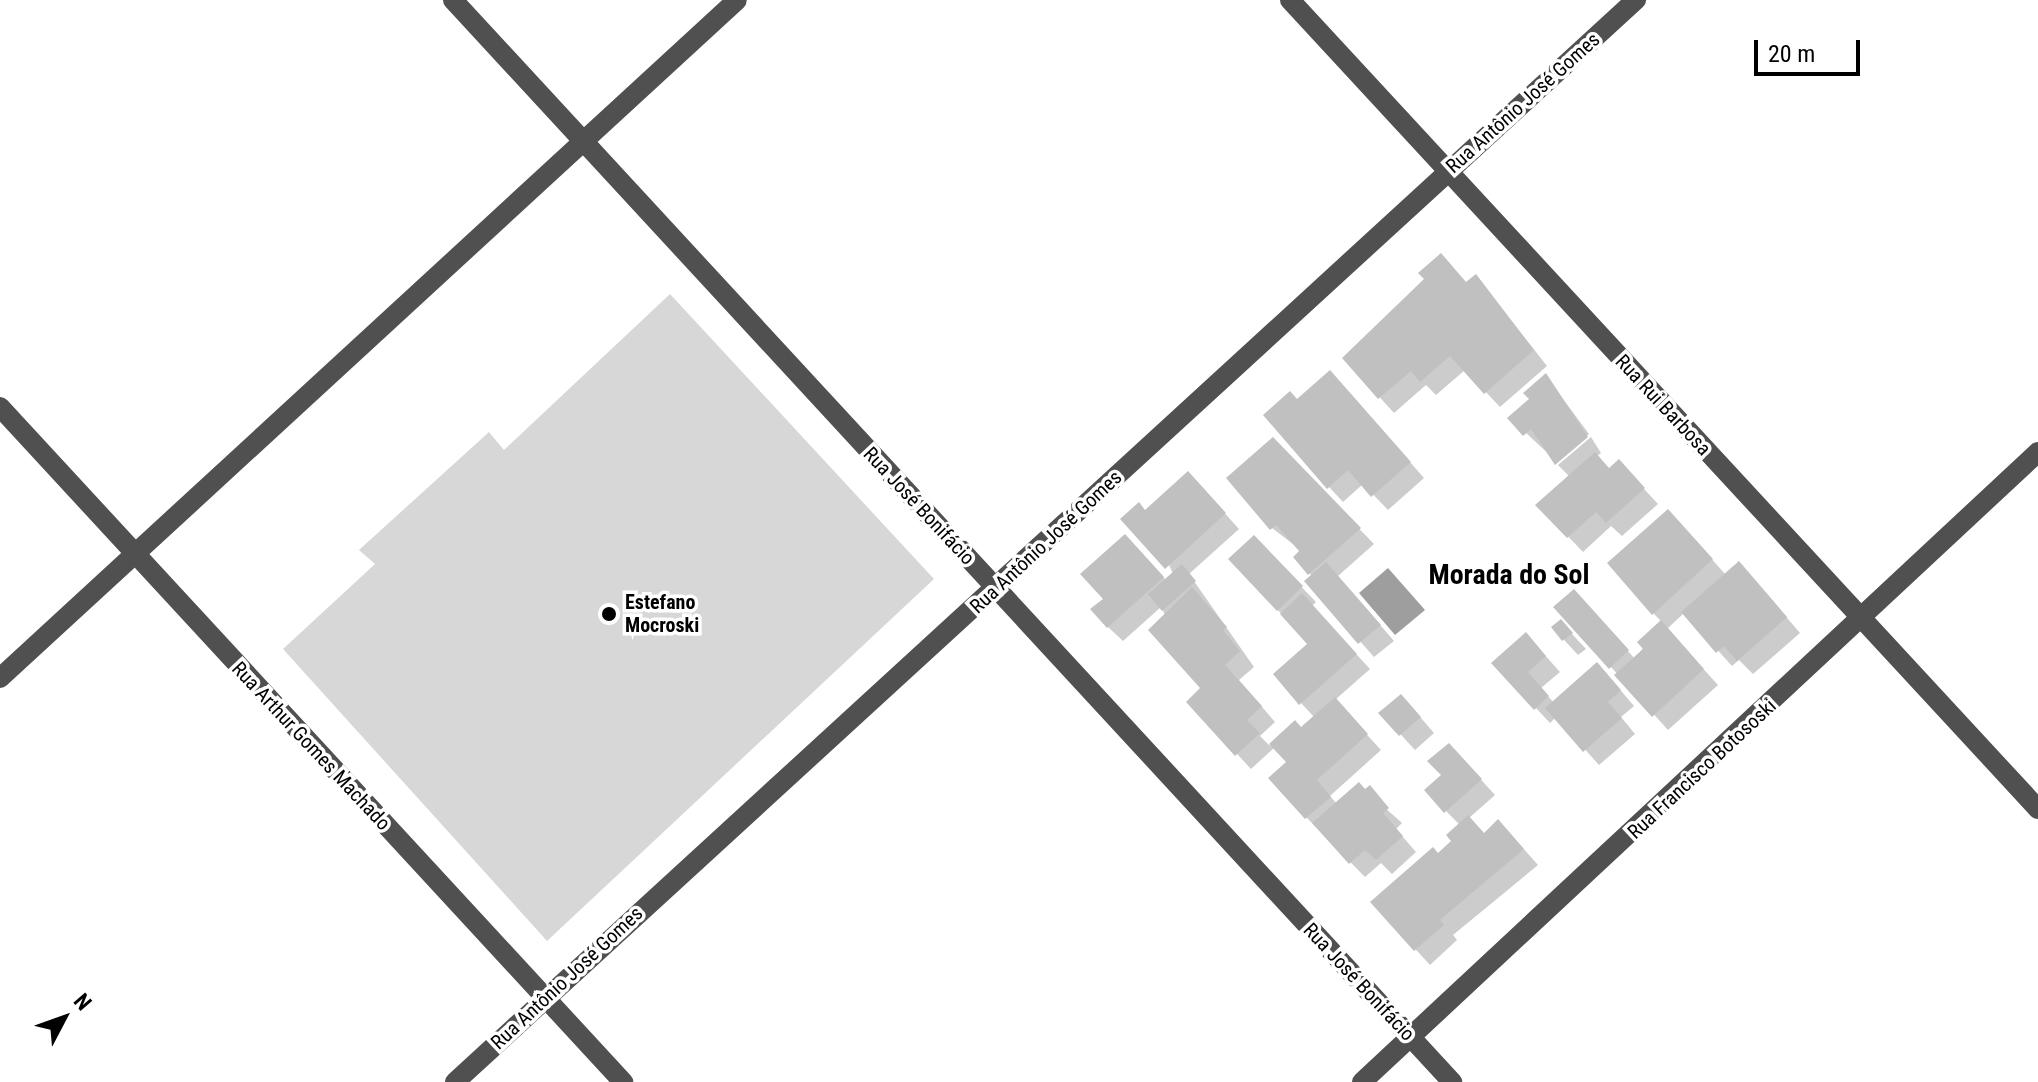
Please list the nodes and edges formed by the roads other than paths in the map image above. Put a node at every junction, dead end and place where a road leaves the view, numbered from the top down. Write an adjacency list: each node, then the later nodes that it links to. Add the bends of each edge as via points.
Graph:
1 (453, 0): 5 (street, Rua José Bonifácio)
2 (737, 0): 5 (street)
3 (1290, 0): 6 (street, Rua Rui Barbosa)
4 (1636, 0): 6 (street, Rua Antônio José Gomes)
5 (583, 141): 9 (street); 10 (street, Rua José Bonifácio)
6 (1448, 171): 10 (street, Rua Antônio José Gomes); 11 (street, Rua Rui Barbosa)
7 (0, 407): 9 (street, Rua Arthur Gomes Machado)
8 (2038, 452): 11 (street, Rua Francisco Botososki)
9 (135, 554): 12 (street); 14 (street, Rua Arthur Gomes Machado)
10 (996, 589): 14 (street, Rua Antônio José Gomes); 15 (street, Rua José Bonifácio)
11 (1862, 621): 13 (street, Rua Rui Barbosa); 15 (street, Rua Francisco Botososki)
12 (0, 678)
13 (2038, 809)
14 (544, 998): 16 (street, Rua Antônio José Gomes); 17 (street, Rua Arthur Gomes Machado)
15 (1411, 1037): 18 (street, Rua Francisco Botososki); 19 (street, Rua José Bonifácio)
16 (455, 1082)
17 (623, 1082)
18 (1362, 1082)
19 (1452, 1082)

